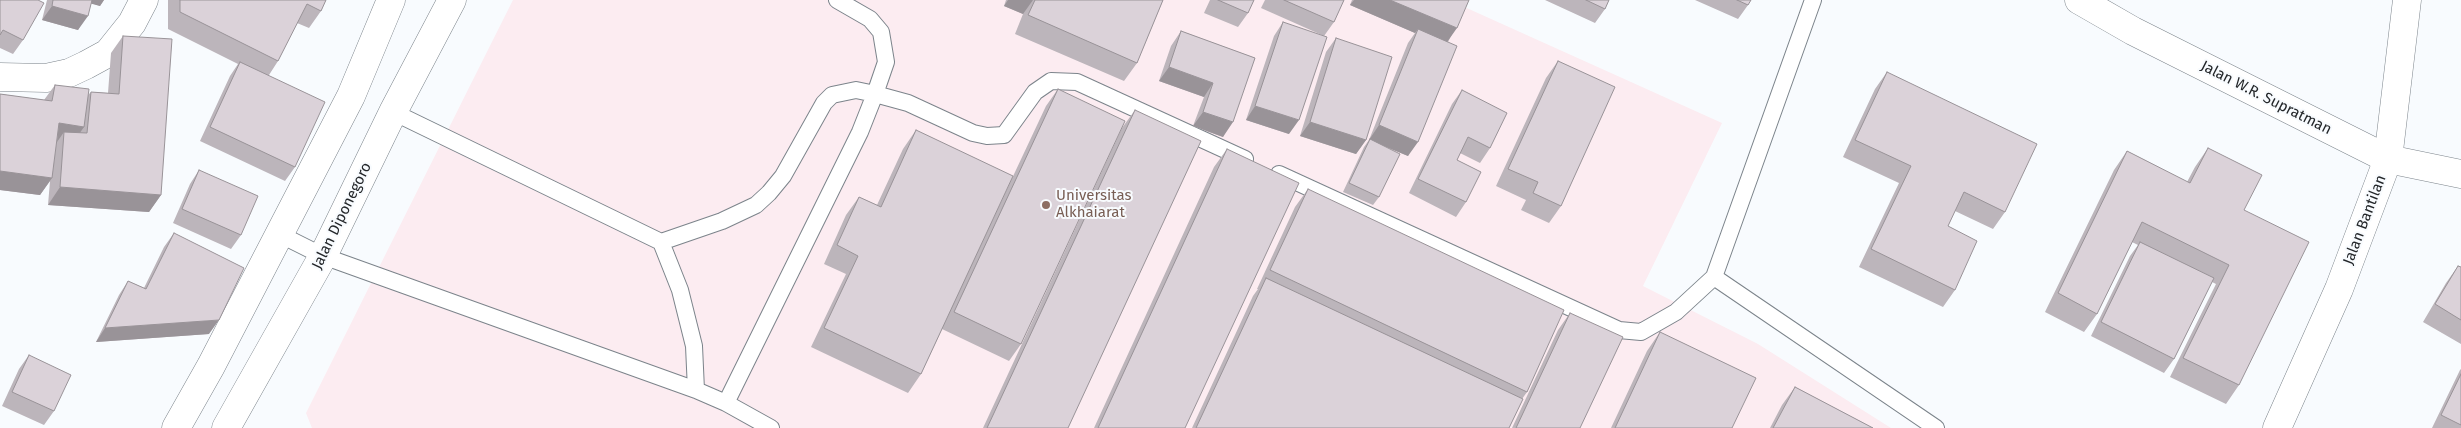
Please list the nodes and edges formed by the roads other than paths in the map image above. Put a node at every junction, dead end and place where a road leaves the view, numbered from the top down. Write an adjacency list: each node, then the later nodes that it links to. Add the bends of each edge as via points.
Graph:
1 (144, 0): 8 (main road, via 132,23 108,53 86,65 46,78)
2 (391, 0): 13 (main road, via 351,96)
3 (452, 0): 10 (main road, Jalan Diponegoro)
4 (837, 0): 9 (lane, via 870,19 881,32 886,62)
5 (1813, 0): 16 (lane)
6 (2079, 0): 11 (main road, Jalan W.R. Supratman, via 2133,31)
7 (2407, 0): 11 (main road, Jalan Bantilan)
8 (0, 77)
9 (875, 94): 14 (lane, via 856,90 832,95 815,118 783,176 756,205 722,221); 16 (lane, via 908,103 973,132 987,136 1004,135 1035,92 1051,81 1077,82 1618,330 1641,332 1676,312); 18 (lane, via 860,132)
10 (393, 112): 14 (lane); 15 (main road, Jalan Diponegoro)
11 (2388, 159): 12 (main road, Jalan W.R. Supratman); 23 (main road, Jalan Bantilan, via 2339,289)
12 (2461, 174)
13 (279, 234): 15 (lane); 19 (main road)
14 (661, 242): 17 (lane, via 680,290 694,346)
15 (323, 256): 17 (lane); 20 (main road, Jalan Diponegoro)
16 (1714, 277): 22 (lane)
17 (696, 390): 18 (lane)
18 (726, 402): 21 (lane)
19 (176, 428)
20 (226, 428)
21 (771, 428)
22 (1936, 428)
23 (2277, 428)

